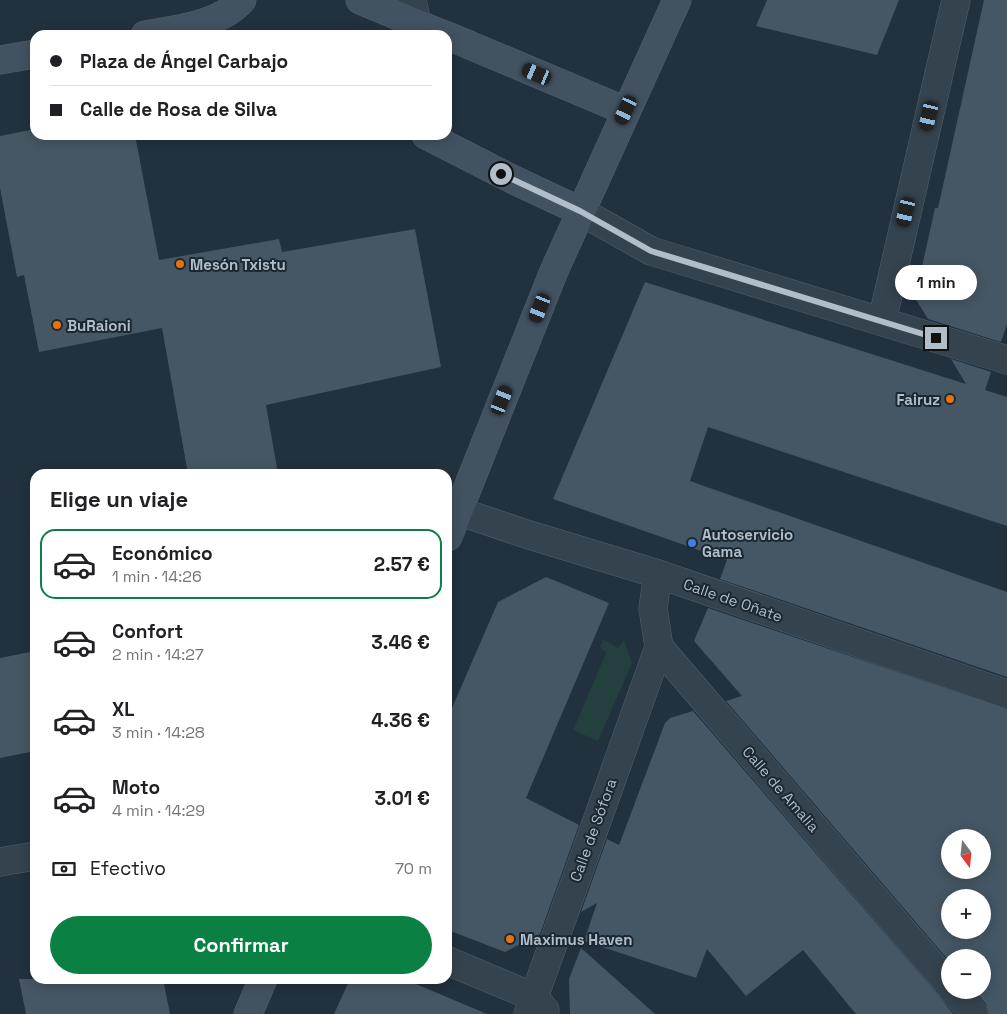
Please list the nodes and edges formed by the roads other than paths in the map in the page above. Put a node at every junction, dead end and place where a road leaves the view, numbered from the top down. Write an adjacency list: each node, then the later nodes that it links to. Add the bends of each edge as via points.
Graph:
1 (242, 0): 6 (street)
2 (360, 0): 5 (street)
3 (677, 0): 13 (street)
4 (956, 0): 16 (street)
5 (414, 12): 9 (street)
6 (197, 26): 7 (street); 8 (street)
7 (174, 30)
8 (211, 30)
9 (438, 30)
10 (452, 38): 13 (street)
11 (30, 55): 12 (street)
12 (0, 60)
13 (626, 110): 15 (street)
14 (436, 140): 15 (street)
15 (580, 211): 16 (street, via 651,251); 18 (street)
16 (882, 322): 17 (street)
17 (1007, 360)
18 (458, 511): 19 (street); 20 (street, Calle de Oñate)
19 (452, 526)
20 (658, 574): 21 (street, via 653,608); 22 (street, Calle de Oñate)
21 (659, 647): 26 (street, Calle de Amalia); 29 (street, Calle de Sófora)
22 (1007, 694)
23 (30, 857): 24 (street)
24 (0, 862)
25 (452, 963): 29 (street)
26 (941, 976)
27 (261, 984): 30 (street)
28 (961, 999): 31 (street)
29 (537, 1008)
30 (248, 1014)
31 (974, 1014)

